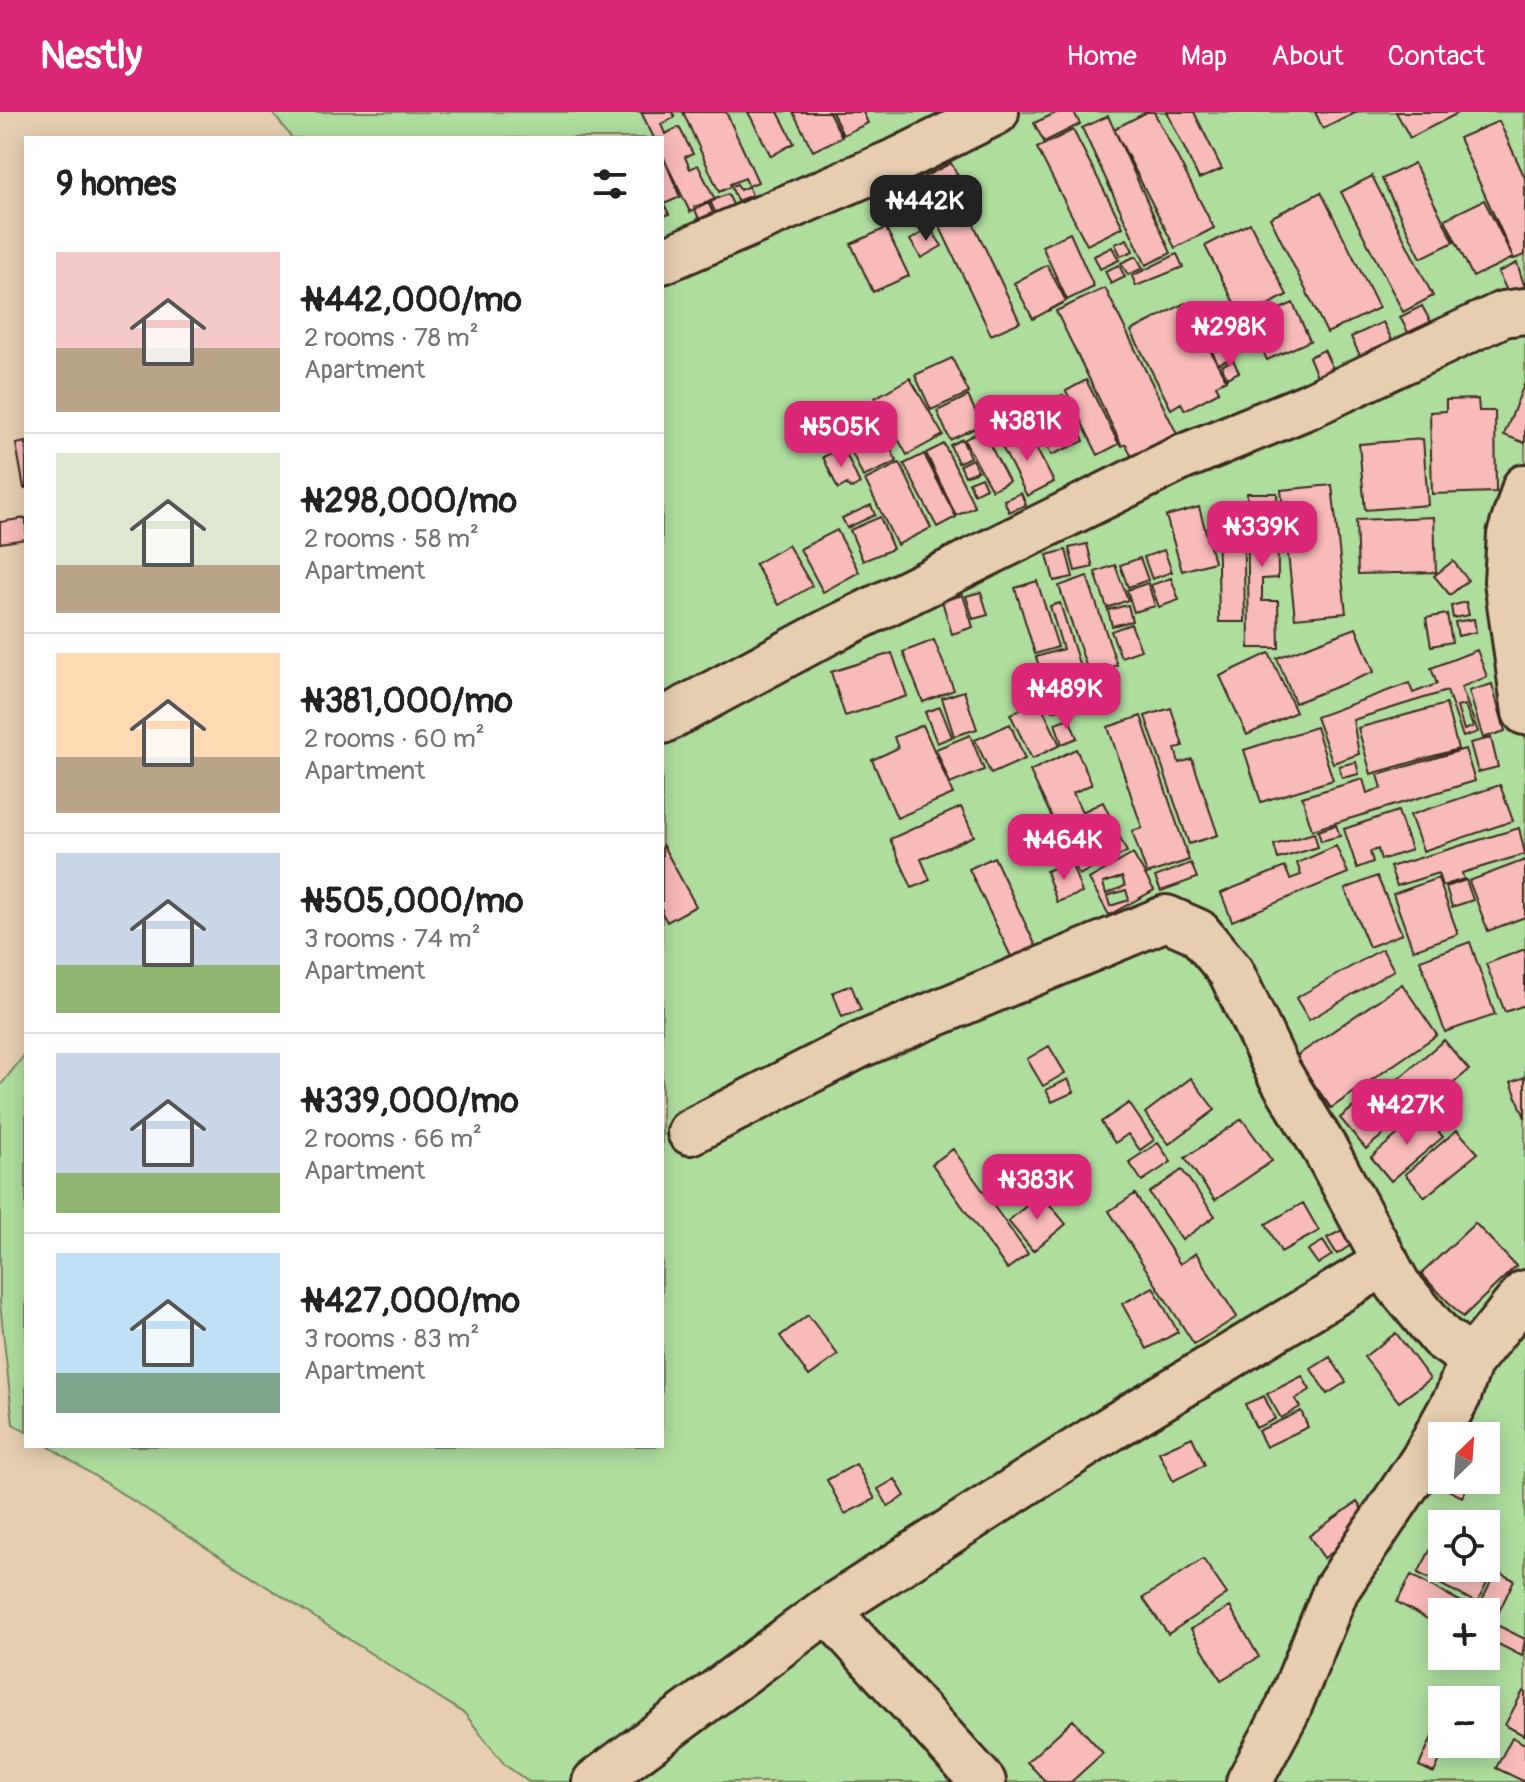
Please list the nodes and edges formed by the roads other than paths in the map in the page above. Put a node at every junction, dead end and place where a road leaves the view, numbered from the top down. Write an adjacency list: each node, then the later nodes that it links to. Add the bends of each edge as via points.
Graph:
1 (996, 112): 2 (street, via 901,159)
2 (664, 260)
3 (1525, 311): 6 (street, via 1503,314 1308,406 1181,458 828,632)
4 (1525, 487): 5 (street, via 1510,535 1507,581)
5 (1525, 712)
6 (664, 720)
7 (690, 1132): 8 (street, via 860,1045 1166,918 1198,932 1231,972 1286,1086)
8 (1386, 1262): 10 (street, via 1415,1306); 11 (street, via 1110,1429)
9 (1525, 1293): 10 (street)
10 (1469, 1363): 14 (street, via 1458,1396 1423,1460 1336,1590 1287,1711)
11 (827, 1610): 12 (street); 13 (street)
12 (595, 1782)
13 (983, 1782)
14 (1249, 1782)

